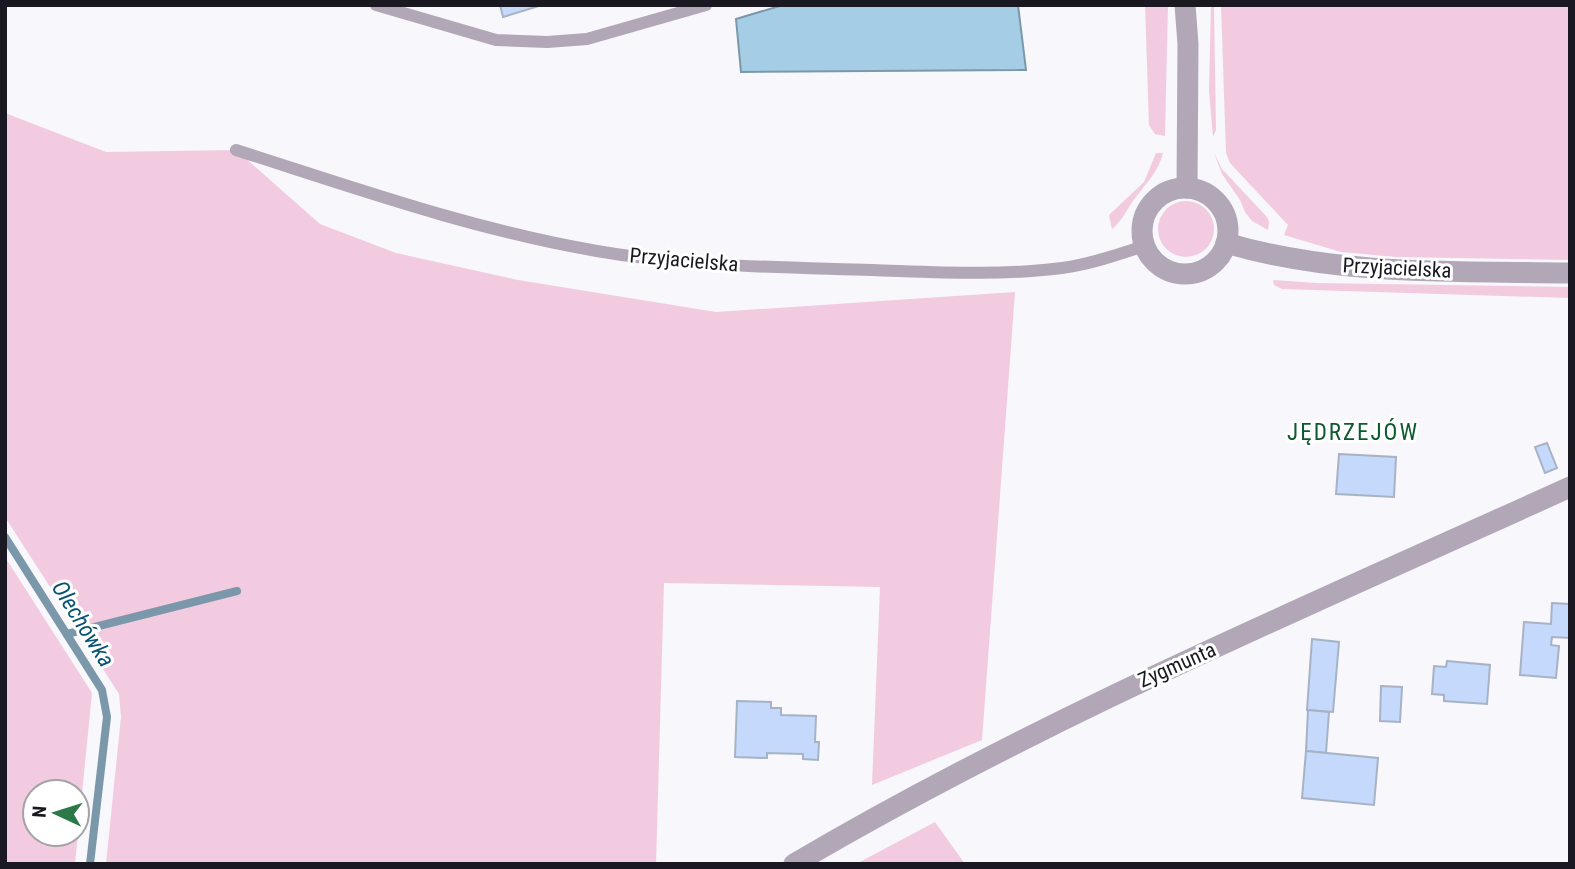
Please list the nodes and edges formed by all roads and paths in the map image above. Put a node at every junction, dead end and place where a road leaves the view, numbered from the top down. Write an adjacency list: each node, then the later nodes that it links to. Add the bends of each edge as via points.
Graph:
1 (376, 5): 2 (lane, via 496,40 547,42 587,39)
2 (706, 5)
3 (1185, 5): 5 (street)
4 (236, 150): 7 (lane, Przyjacielska, via 432,213 537,240 692,262 1015,272 1064,268)
5 (1188, 188): 6 (street, via 1211,196 1220,206 1226,217); 7 (street, via 1164,193 1154,201 1142,222)
6 (1226, 243): 7 (street, via 1214,263 1181,275 1158,266); 8 (street, Przyjacielska, via 1269,255 1392,271)
7 (1144, 246)
8 (1570, 273)
9 (1570, 487): 10 (street, Zygmunta, via 1127,688 850,830)
10 (794, 864)

